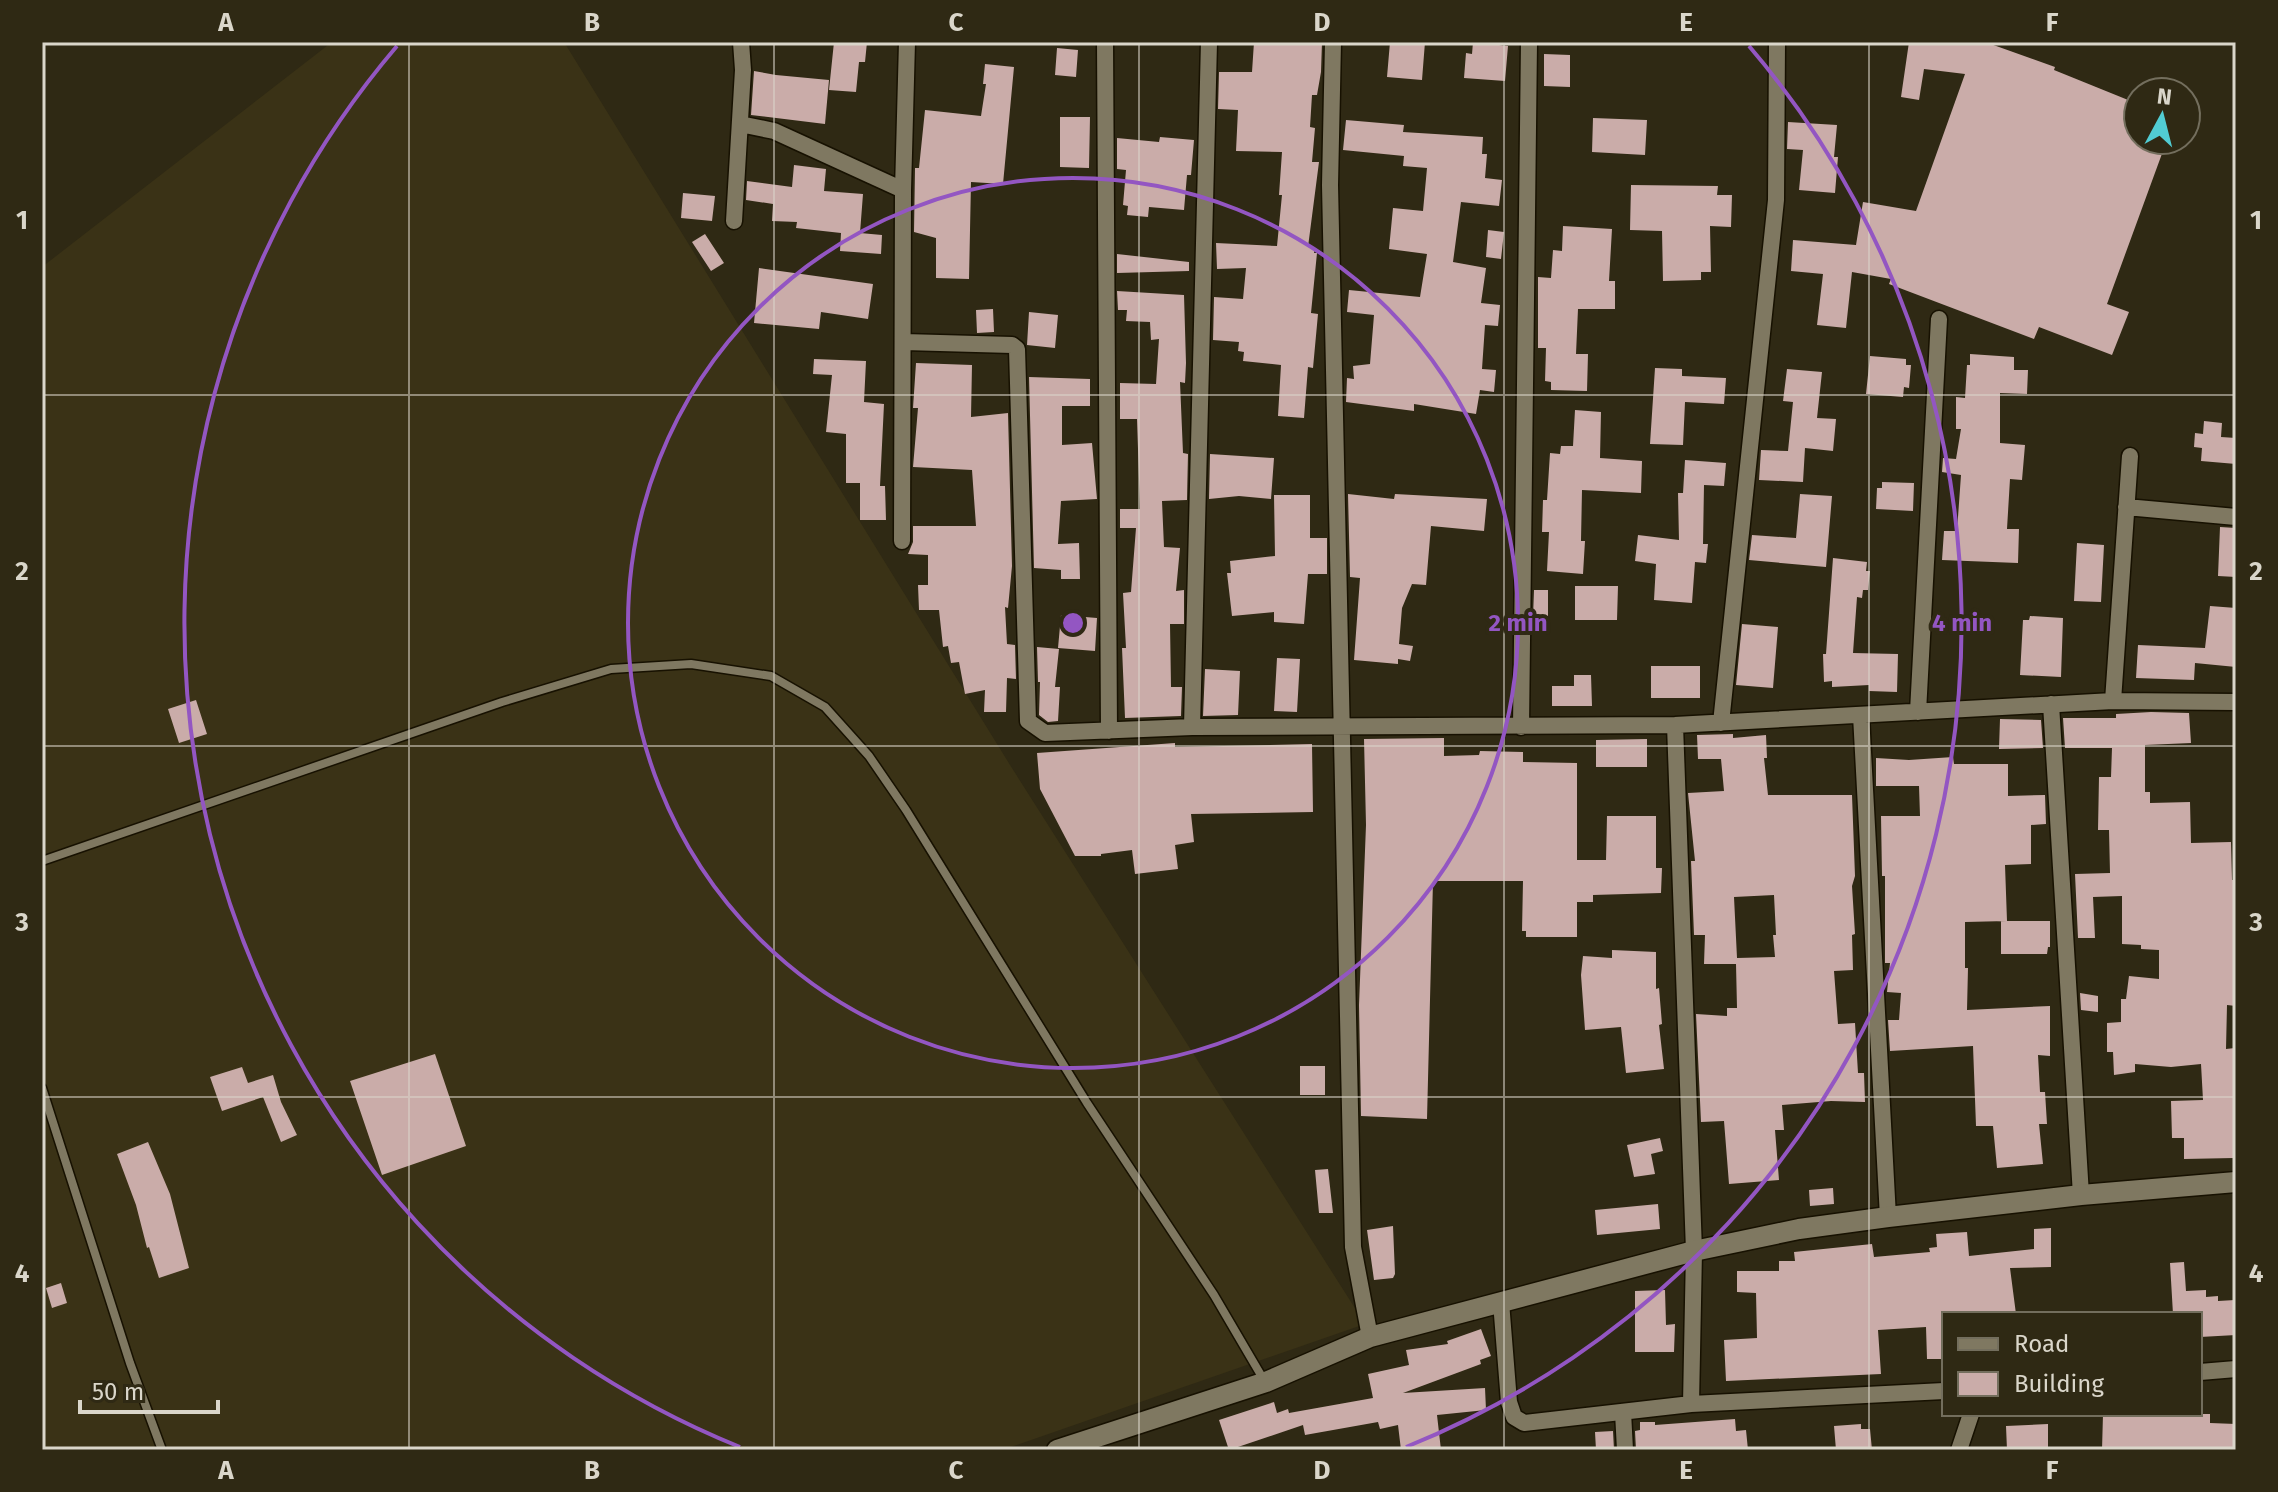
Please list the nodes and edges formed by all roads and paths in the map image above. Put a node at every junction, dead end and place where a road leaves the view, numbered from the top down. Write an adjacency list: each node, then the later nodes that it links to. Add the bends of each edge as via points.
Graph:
1 (741, 42): 8 (street)
2 (907, 42): 9 (street)
3 (1105, 42): 27 (street)
4 (1209, 42): 24 (street)
5 (1333, 42): 26 (street, via 1330,185)
6 (1529, 42): 25 (street)
7 (1777, 42): 22 (street, via 1776,200)
8 (740, 124): 9 (street, via 774,131); 10 (street)
9 (903, 190): 12 (street)
10 (734, 221)
11 (1939, 319): 20 (street)
12 (904, 342): 16 (street); 27 (street, via 1017,349 1028,721 1045,733)
13 (2130, 456): 14 (street)
14 (2126, 507): 15 (street); 17 (street)
15 (2236, 517)
16 (902, 541)
17 (2113, 701): 18 (street); 19 (street)
18 (2236, 702)
19 (2051, 704): 20 (street); 31 (street)
20 (1918, 712): 21 (street)
21 (1861, 715): 22 (street); 32 (street)
22 (1721, 723): 23 (street)
23 (1675, 725): 25 (street); 33 (street)
24 (1192, 727): 26 (street); 27 (street)
25 (1521, 727): 26 (street)
26 (1342, 728): 35 (street, via 1353,1247)
27 (1109, 731)
28 (42, 861): 38 (lane, via 611,669 691,664 771,676 825,707 869,756)
29 (42, 1088): 43 (lane)
30 (2236, 1182): 31 (street)
31 (2081, 1195): 32 (street)
32 (1888, 1217): 33 (street)
33 (1694, 1251): 34 (street); 40 (street)
34 (1501, 1302): 35 (street); 41 (street, via 1514,1417 1524,1423)
35 (1370, 1337): 38 (street)
36 (2236, 1369): 37 (street)
37 (2202, 1372)
38 (1266, 1382): 44 (street)
39 (1942, 1391): 40 (street)
40 (1691, 1404): 41 (street)
41 (1623, 1412): 45 (street)
42 (1970, 1416): 46 (street)
43 (162, 1450)
44 (1057, 1450)
45 (1625, 1450)
46 (1959, 1450)

